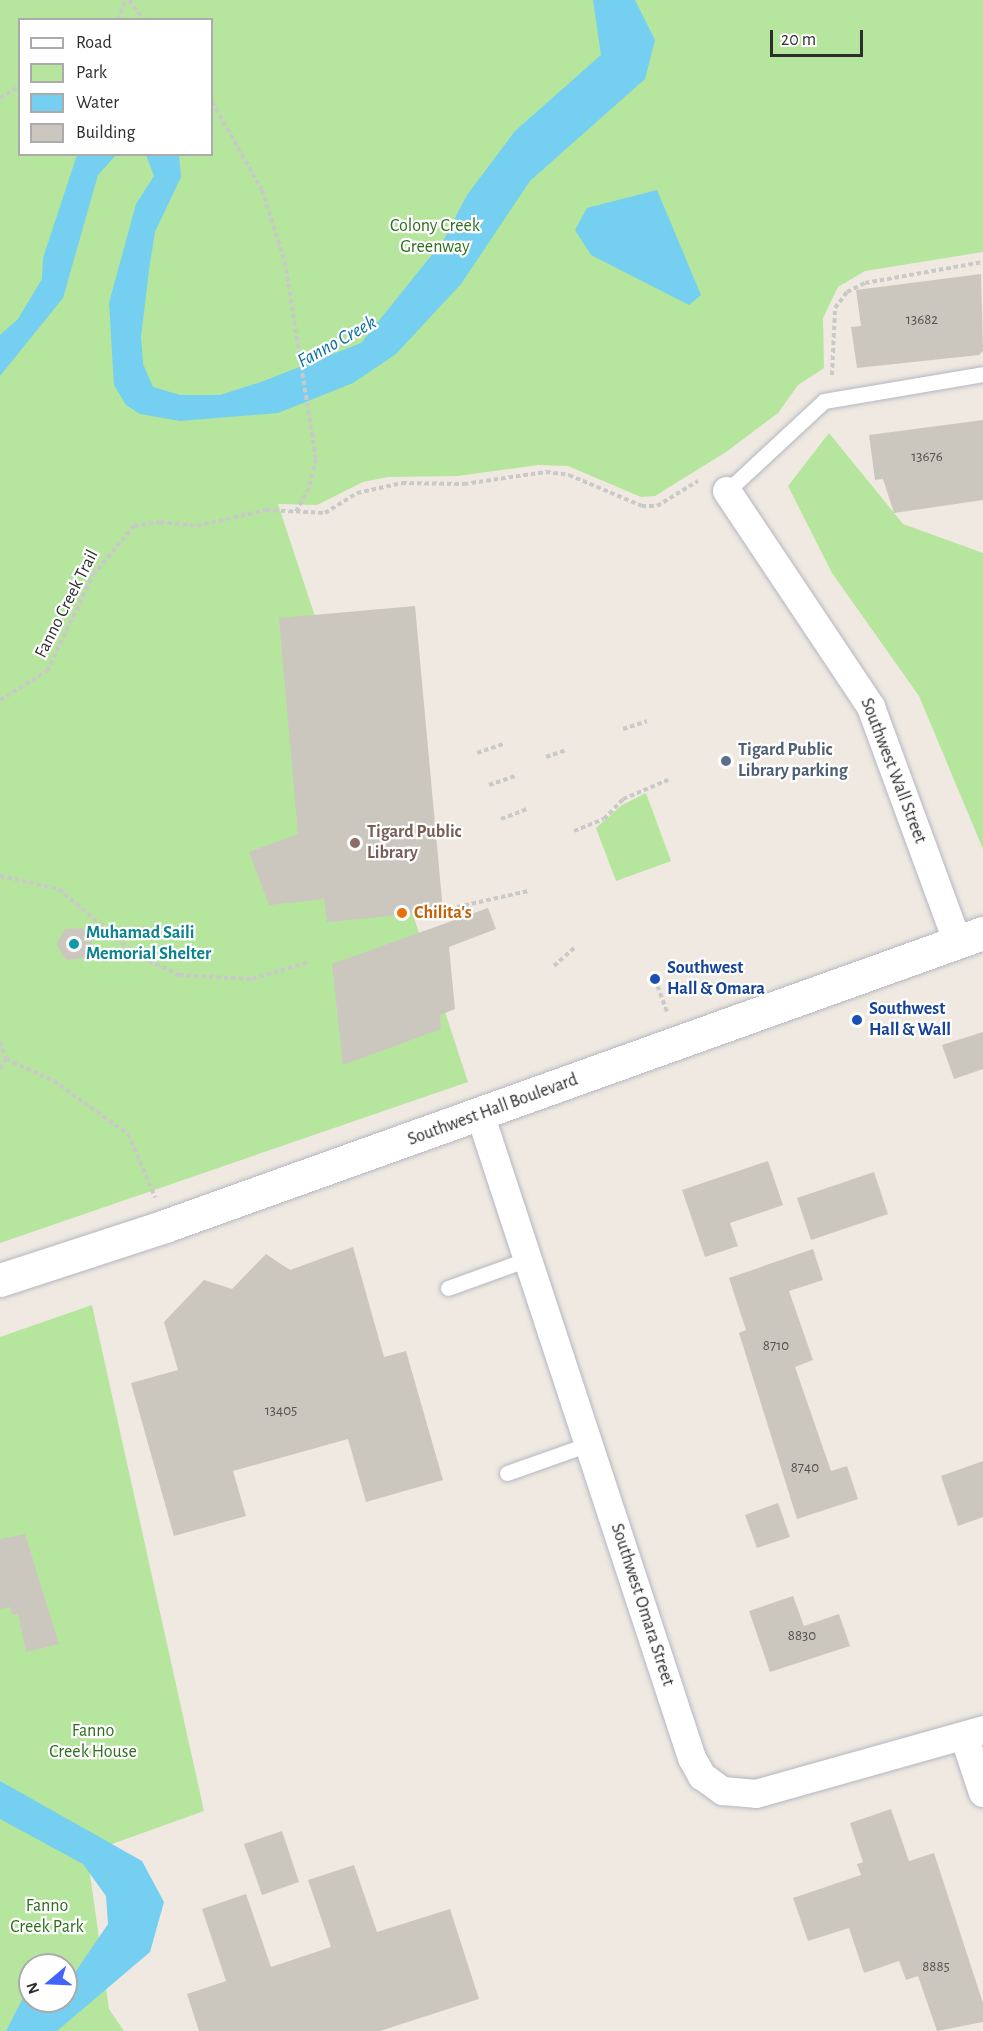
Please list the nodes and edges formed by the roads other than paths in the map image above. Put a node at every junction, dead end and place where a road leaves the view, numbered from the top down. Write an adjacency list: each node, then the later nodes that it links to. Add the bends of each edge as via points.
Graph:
1 (983, 374): 2 (lane, via 824,401)
2 (717, 483): 3 (street, Southwest Wall Street, via 871,707)
3 (970, 938): 4 (main road, Southwest Hall Boulevard)
4 (480, 1114): 5 (street, Southwest Omara Street); 6 (main road, Southwest Hall Boulevard)
5 (528, 1259): 7 (lane); 8 (street, Southwest Omara Street)
6 (0, 1280)
7 (448, 1288)
8 (589, 1444): 9 (lane); 10 (street, Southwest Omara Street, via 692,1758 713,1787 756,1794)
9 (507, 1473)
10 (973, 1733): 11 (street, Southwest Omara Street)
11 (983, 1793)

